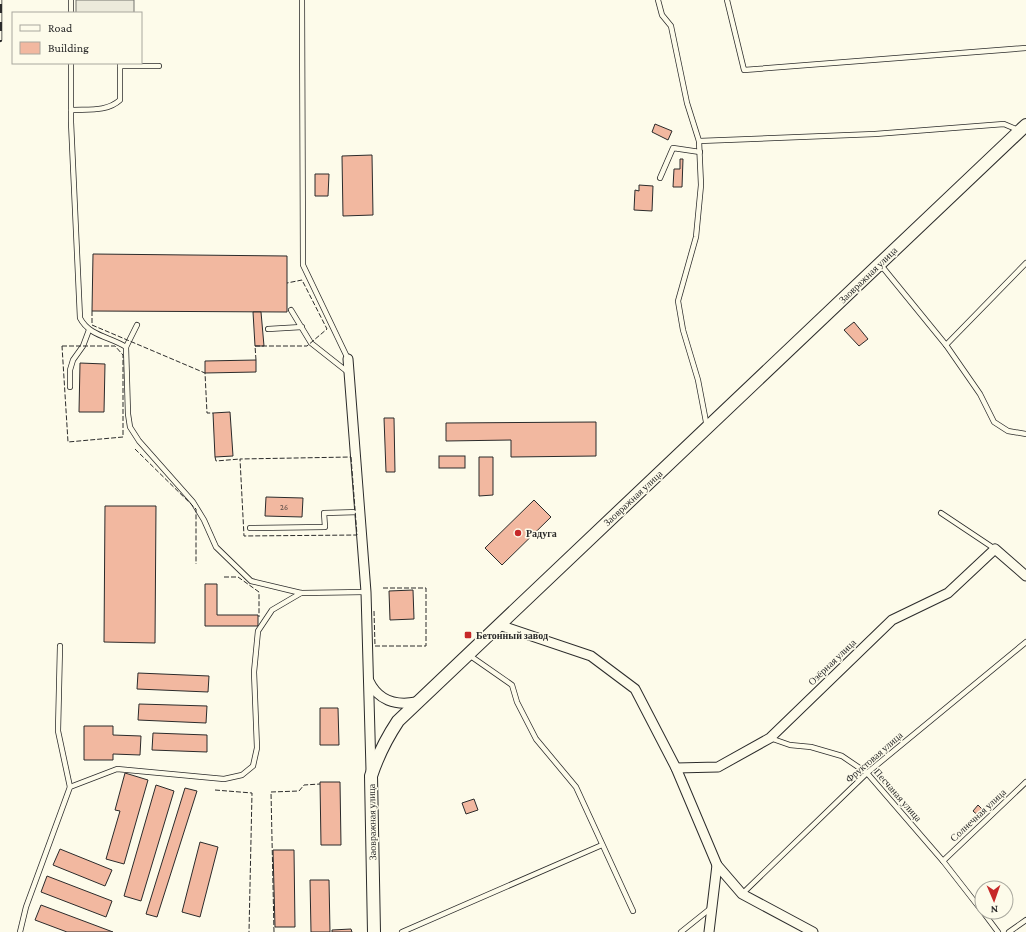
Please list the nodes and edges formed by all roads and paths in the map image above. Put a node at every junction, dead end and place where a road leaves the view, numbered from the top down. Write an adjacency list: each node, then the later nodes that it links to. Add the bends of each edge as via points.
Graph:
1 (71, 0): 5 (lane)
2 (302, 0): 24 (lane, via 303,265)
3 (658, 0): 12 (lane, via 662,15 671,26 687,103)
4 (727, 0): 6 (lane, via 744,70)
5 (71, 12)
6 (1026, 48)
7 (71, 64): 10 (lane)
8 (120, 65): 9 (lane); 10 (lane, via 120,100 113,107)
9 (159, 66)
10 (71, 110): 21 (lane, via 78,308 80,318)
11 (1023, 128): 12 (lane, via 1004,124 874,134); 16 (street, Заовражная улица)
12 (699, 141): 13 (lane)
13 (700, 152): 14 (lane, via 673,148); 27 (lane, via 701,185 696,236 678,300)
14 (660, 178)
15 (1026, 263): 22 (lane)
16 (880, 264): 22 (lane); 27 (street, Заовражная улица)
17 (291, 310): 19 (lane)
18 (137, 325): 23 (lane)
19 (302, 327): 20 (lane); 25 (lane, via 311,343)
20 (268, 329)
21 (89, 330): 23 (lane); 26 (lane, via 83,346 73,360)
22 (946, 345): 28 (lane, via 980,394 994,422 1008,431)
23 (126, 347): 35 (lane, via 128,414 130,426 140,441 193,502 216,547 252,581)
24 (348, 359): 25 (street)
25 (349, 373): 29 (street)
26 (70, 387)
27 (707, 428): 36 (street, Заовражная улица)
28 (1026, 434)
29 (360, 512): 31 (lane, via 324,513 325,527); 34 (street)
30 (941, 513): 32 (lane)
31 (250, 528)
32 (995, 549): 33 (street); 42 (street, Озёрная улица, via 948,593 892,620)
33 (1026, 576)
34 (366, 592): 35 (lane); 40 (street)
35 (301, 593): 47 (lane, via 272,610 258,631 254,672 257,748 253,766 242,775 224,779 117,769)
36 (499, 625): 39 (street, Заовражная улица); 43 (street, via 591,656 635,689)
37 (1026, 642): 44 (lane, Фруктовая улица)
38 (60, 646): 47 (lane, via 58,731)
39 (468, 654): 41 (street, Заовражная улица); 48 (lane, via 512,685 517,702 536,739 576,787)
40 (368, 679): 41 (street, via 373,689 392,703); 45 (street)
41 (416, 702): 45 (street, Заовражная улица, via 398,721 386,739)
42 (770, 738): 43 (street, Озёрная улица, via 718,767); 44 (lane, Песчаная улица, via 842,756)
43 (676, 768): 50 (street)
44 (867, 773): 49 (lane, Песчаная улица); 51 (lane, Фруктовая улица)
45 (372, 776): 58 (street, Заовражная улица)
46 (1026, 782): 49 (lane, Солнечная улица)
47 (70, 787): 57 (lane, via 26,907)
48 (602, 845): 54 (lane); 59 (lane)
49 (943, 860): 52 (lane, Песчаная улица)
50 (717, 865): 51 (street); 53 (street)
51 (742, 894): 62 (street)
52 (974, 901)
53 (712, 906): 60 (lane); 61 (street)
54 (633, 910)
55 (988, 920): 63 (lane, Песчаная улица)
56 (1026, 920): 64 (lane)
57 (20, 932)
58 (374, 932)
59 (402, 932)
60 (682, 932)
61 (709, 932)
62 (813, 932)
63 (998, 932)
64 (1008, 932)

